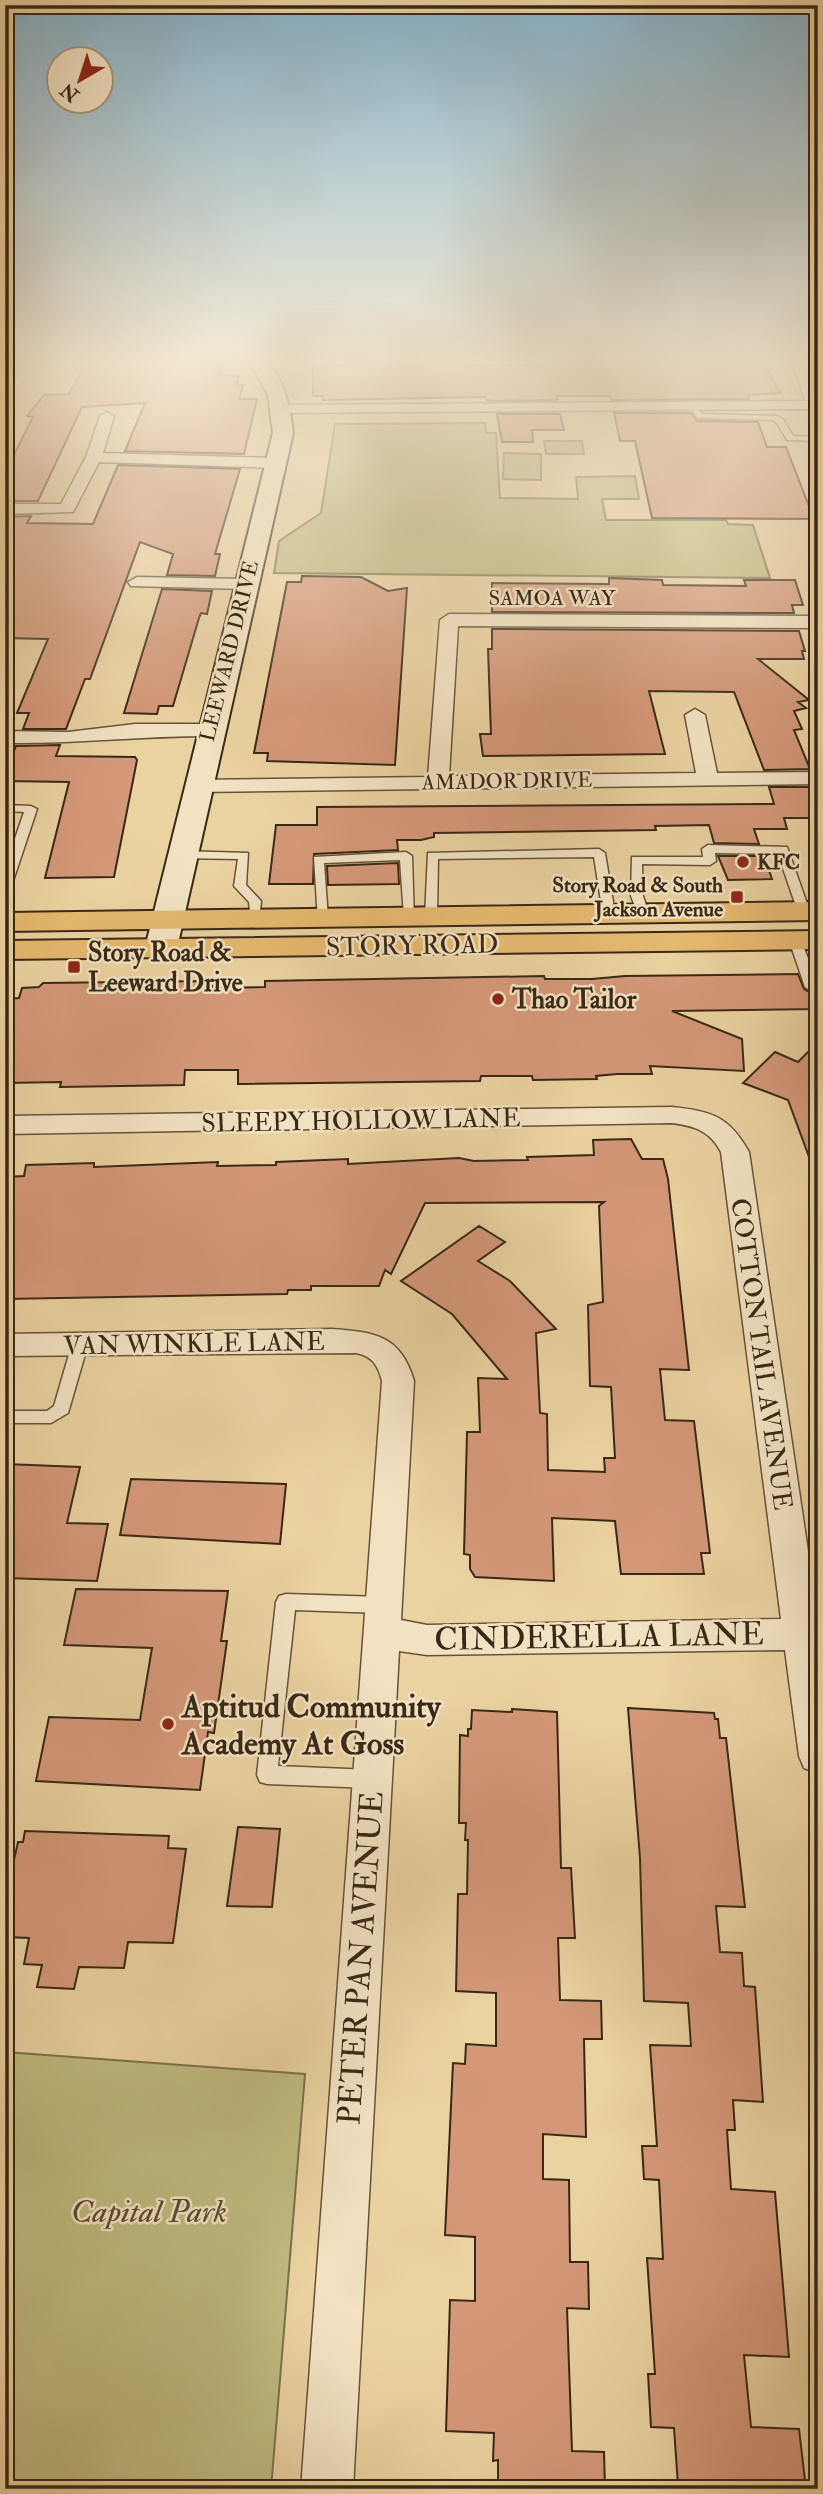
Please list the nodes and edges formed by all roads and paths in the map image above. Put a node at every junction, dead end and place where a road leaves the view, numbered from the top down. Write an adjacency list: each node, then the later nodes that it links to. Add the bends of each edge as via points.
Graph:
1 (84, 475): 3 (street, via 67,509)
2 (272, 475): 5 (street, LEEWARD DRIVE)
3 (5, 509)
4 (137, 582): 5 (street)
5 (245, 584): 8 (street, LEEWARD DRIVE)
6 (818, 622): 12 (street, SAMOA WAY, via 449,620)
7 (695, 715): 11 (street)
8 (210, 730): 9 (street); 13 (street, LEEWARD DRIVE)
9 (5, 737)
10 (818, 778): 11 (street, AMADOR DRIVE)
11 (708, 779): 12 (street, AMADOR DRIVE)
12 (438, 782): 13 (street, AMADOR DRIVE)
13 (197, 786): 15 (street, LEEWARD DRIVE)
14 (5, 808): 16 (lane, via 31,809)
15 (181, 855): 21 (lane, via 244,856 240,886 255,901); 24 (street, LEEWARD DRIVE)
16 (5, 887)
17 (609, 914): 18 (main road, STORY ROAD); 19 (main road, STORY ROAD); 19 (lane, via 599,853 432,856)
18 (643, 914): 23 (main road, STORY ROAD); 23 (lane, via 637,896 636,860 710,861 708,849 783,850)
19 (421, 917): 20 (main road, STORY ROAD); 20 (lane, via 406,856 318,860)
20 (323, 918): 21 (main road, STORY ROAD)
21 (255, 919): 24 (main road, STORY ROAD)
22 (5, 922): 24 (main road, STORY ROAD)
23 (809, 926): 24 (main road, STORY ROAD); 26 (lane, via 812,987)
24 (164, 934): 25 (main road, STORY ROAD)
25 (5, 950)
26 (818, 991)
27 (716, 1124): 28 (street, SLEEPY HOLLOW LANE, via 672,1115); 34 (street, COTTON TAIL AVENUE, via 735,1152)
28 (5, 1125)
29 (80, 1344): 30 (street, VAN WINKLE LANE); 31 (street, VAN WINKLE LANE, via 332,1340); 32 (lane, via 62,1409 51,1417)
30 (5, 1345)
31 (382, 1349): 33 (street, PETER PAN AVENUE, via 394,1362 398,1381)
32 (5, 1417)
33 (381, 1618): 34 (street, CINDERELLA LANE, via 427,1640); 36 (street, PETER PAN AVENUE); 36 (lane, via 286,1602 267,1775)
34 (809, 1634): 35 (street, COTTON TAIL AVENUE)
35 (818, 1756)
36 (371, 1779): 37 (street, PETER PAN AVENUE)
37 (327, 2489)

